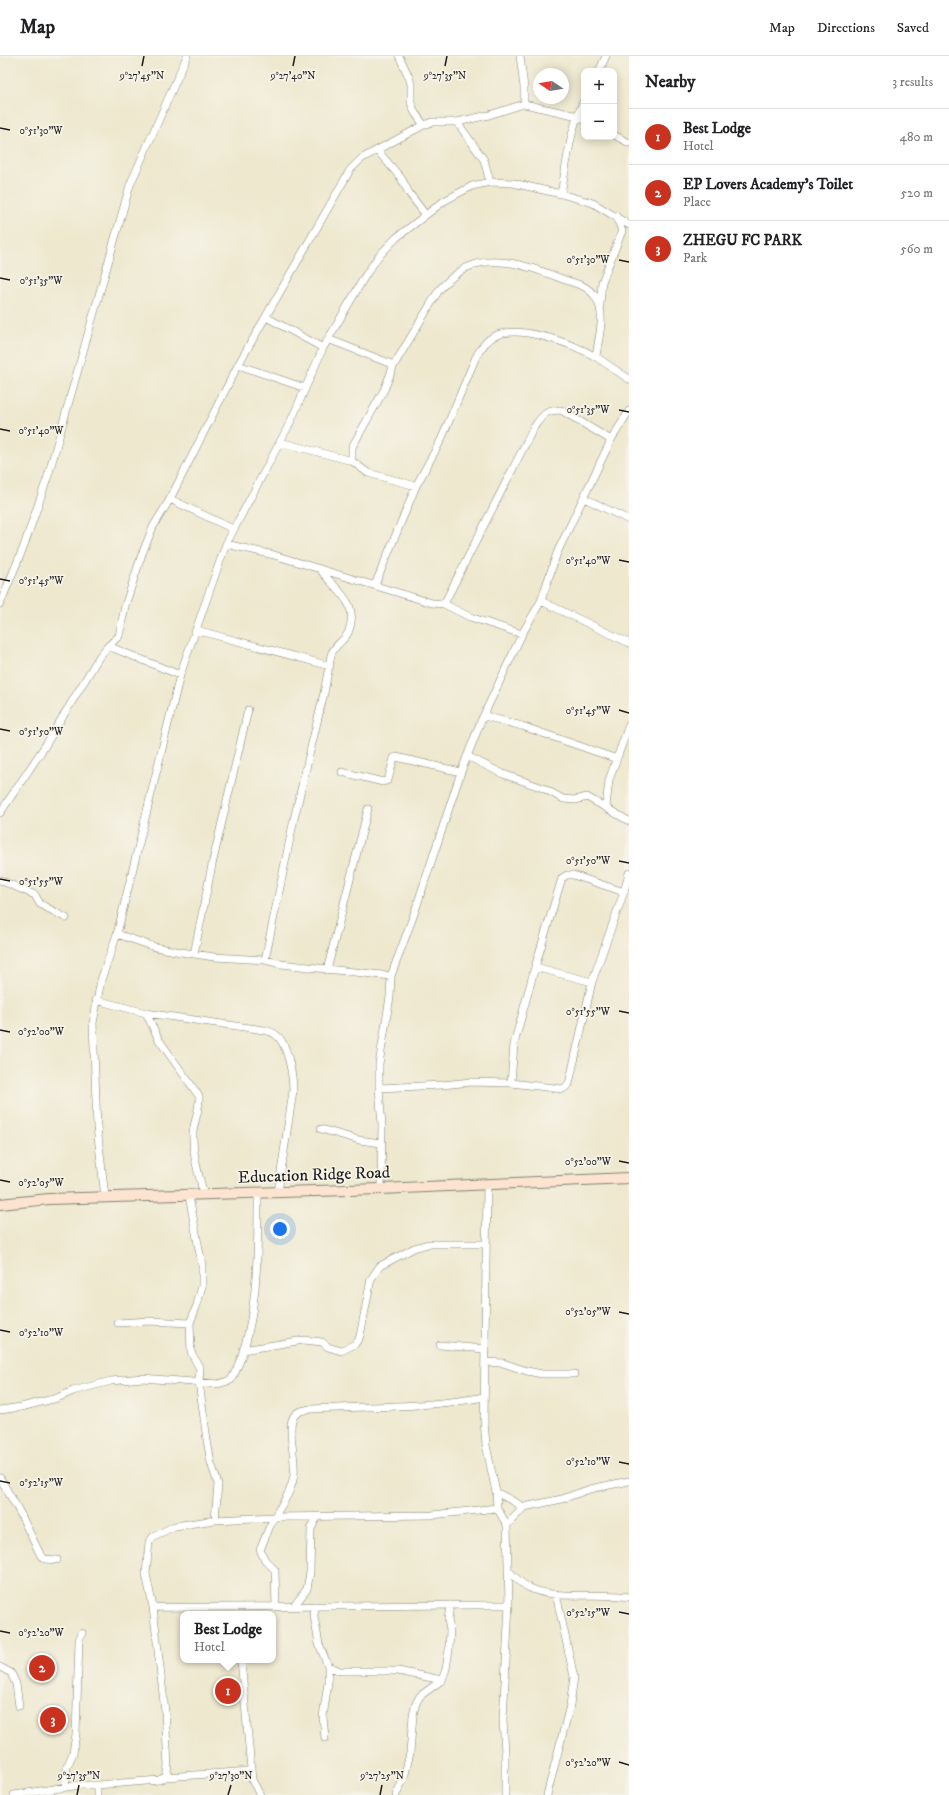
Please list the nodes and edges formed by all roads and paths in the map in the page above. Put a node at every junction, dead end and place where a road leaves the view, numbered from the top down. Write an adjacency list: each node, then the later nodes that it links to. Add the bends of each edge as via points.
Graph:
1 (187, 56): 40 (street, via 130,185 48,476 24,546)
2 (399, 56): 9 (street, via 411,84 411,103)
3 (520, 56): 6 (street)
4 (606, 56): 5 (street)
5 (600, 68)
6 (524, 104): 7 (street); 8 (street)
7 (581, 118): 14 (street)
8 (457, 122): 9 (street, via 432,122); 13 (street, via 484,160)
9 (424, 125): 12 (street)
10 (617, 137): 11 (street)
11 (629, 143)
12 (377, 150): 15 (street, via 401,178 408,193); 19 (street, via 350,170)
13 (490, 182): 14 (street, via 513,183); 15 (street, via 464,190)
14 (561, 194): 16 (street, via 593,203)
15 (425, 214): 20 (street, via 378,257)
16 (616, 216): 17 (street); 18 (street, via 622,231 602,282)
17 (629, 225)
18 (600, 304): 22 (street, via 601,319); 24 (street, via 586,287 538,269 506,263 475,264 446,282 439,290)
19 (266, 317): 21 (street); 23 (street)
20 (328, 339): 21 (street); 24 (street)
21 (323, 348): 26 (street)
22 (596, 357): 25 (street); 31 (street, via 558,341 526,332 506,332 488,340 475,359 441,440)
23 (238, 365): 26 (street); 33 (street)
24 (394, 365): 30 (street, via 384,390 352,447)
25 (629, 379)
26 (305, 388): 29 (street)
27 (629, 411): 28 (street)
28 (611, 440): 32 (street); 41 (street, via 561,410 551,410 544,414 534,427)
29 (280, 442): 30 (street); 35 (street)
30 (352, 461): 31 (street, via 368,473)
31 (416, 486): 38 (street)
32 (584, 498): 34 (street); 39 (street, via 557,553)
33 (170, 499): 35 (street); 45 (street, via 142,554 119,636)
34 (629, 520)
35 (233, 529): 36 (street)
36 (226, 544): 37 (street); 42 (street)
37 (320, 569): 38 (street); 46 (street, via 345,597 352,614 347,634 333,649)
38 (375, 585): 41 (street, via 432,603)
39 (541, 601): 43 (street); 44 (street)
40 (0, 604)
41 (444, 604): 43 (street, via 470,617)
42 (196, 630): 46 (street); 47 (street)
43 (522, 634): 49 (street)
44 (629, 643)
45 (108, 646): 47 (street); 57 (street)
46 (330, 666): 65 (street, via 294,819)
47 (180, 675): 63 (street)
48 (248, 710): 64 (street, via 207,886)
49 (484, 716): 51 (street); 52 (street, via 522,726)
50 (629, 725): 52 (street)
51 (467, 756): 54 (street); 55 (street, via 563,799 587,797)
52 (616, 759): 55 (street, via 609,780)
53 (342, 772): 54 (street, via 383,782 388,780 396,757)
54 (461, 772): 68 (street)
55 (606, 807): 58 (street)
56 (368, 810): 67 (street)
57 (0, 813)
58 (629, 821)
59 (629, 872): 61 (street)
60 (0, 880): 62 (street, via 35,895 40,904)
61 (624, 892): 66 (street, via 573,875 562,878); 69 (street)
62 (66, 918)
63 (117, 934): 64 (street, via 155,947); 70 (street)
64 (194, 954): 65 (street)
65 (265, 960): 67 (street)
66 (535, 967): 69 (street); 72 (street, via 514,1044)
67 (328, 970): 68 (street)
68 (391, 976): 73 (street)
69 (592, 982): 72 (street, via 569,1084 564,1089)
70 (96, 1000): 71 (street); 82 (street, via 93,1023 97,1127)
71 (146, 1013): 79 (street, via 264,1030 277,1035 293,1077); 81 (street, via 159,1040 199,1096 200,1103 193,1134 194,1153)
72 (511, 1083): 73 (street, via 471,1082)
73 (378, 1088): 75 (street)
74 (321, 1129): 75 (street, via 359,1140)
75 (381, 1143): 78 (street)
76 (629, 1178): 77 (main road, Education Ridge Road)
77 (487, 1185): 78 (main road, Education Ridge Road); 85 (street)
78 (381, 1189): 79 (main road, Education Ridge Road)
79 (278, 1192): 80 (main road, Education Ridge Road)
80 (258, 1193): 81 (main road, Education Ridge Road); 90 (street, via 258,1260 251,1316)
81 (204, 1195): 83 (main road, Education Ridge Road)
82 (105, 1196): 83 (main road, Education Ridge Road); 84 (main road, Education Ridge Road)
83 (189, 1196): 87 (street, via 202,1265 202,1286)
84 (0, 1204)
85 (487, 1244): 89 (street); 90 (street, via 428,1244 414,1248 380,1266 371,1279 360,1336 355,1344 341,1351 322,1342 304,1340)
86 (118, 1323): 87 (street)
87 (190, 1323): 93 (street, via 191,1352 200,1369)
88 (440, 1345): 89 (street)
89 (485, 1349): 91 (street)
90 (243, 1350): 93 (street, via 231,1380 218,1384)
91 (484, 1362): 92 (street, via 503,1362 542,1374); 94 (street)
92 (574, 1374)
93 (199, 1382): 96 (street, via 142,1378 110,1380 57,1398); 105 (street, via 210,1464 218,1484)
94 (484, 1397): 100 (street, via 486,1445); 104 (street, via 454,1403 300,1411 291,1422 294,1473 292,1485)
95 (0, 1403): 96 (street)
96 (11, 1408): 97 (street)
97 (0, 1410)
98 (0, 1478): 107 (street, via 41,1556)
99 (629, 1481): 101 (street)
100 (496, 1492): 101 (street); 102 (street)
101 (524, 1507): 106 (street)
102 (497, 1508): 103 (street, via 432,1514); 106 (street)
103 (317, 1516): 104 (street); 113 (street, via 311,1529 307,1589)
104 (274, 1517): 105 (street); 116 (street, via 260,1550 275,1570)
105 (215, 1520): 115 (street, via 168,1528 154,1536 150,1542 146,1574)
106 (507, 1525): 108 (street)
107 (57, 1560)
108 (509, 1571): 109 (street, via 529,1588); 112 (street)
109 (556, 1594): 110 (street, via 612,1594); 134 (street, via 574,1677 570,1705)
110 (629, 1597)
111 (450, 1605): 112 (street); 114 (street); 122 (street, via 449,1650)
112 (509, 1605): 133 (street, via 503,1720)
113 (294, 1606): 114 (street); 116 (street)
114 (316, 1606): 120 (street, via 314,1616 319,1644)
115 (153, 1607): 117 (street); 126 (street, via 165,1711 168,1766)
116 (276, 1607): 117 (street)
117 (242, 1611)
118 (82, 1633): 128 (street, via 79,1640 76,1734 67,1767)
119 (241, 1663): 125 (street)
120 (328, 1666): 122 (street, via 340,1671 398,1671); 124 (street, via 323,1717)
121 (0, 1667): 123 (street, via 11,1673 16,1684)
122 (442, 1680): 132 (street, via 420,1696 416,1704 410,1753 404,1778)
123 (19, 1706)
124 (325, 1738)
125 (251, 1771): 126 (street); 131 (street, via 252,1780)
126 (166, 1777): 127 (street, via 159,1780)
127 (97, 1785): 128 (street); 130 (street)
128 (65, 1787): 129 (street)
129 (14, 1795)
130 (97, 1795)
131 (260, 1795)
132 (396, 1795)
133 (505, 1795)
134 (547, 1795)

